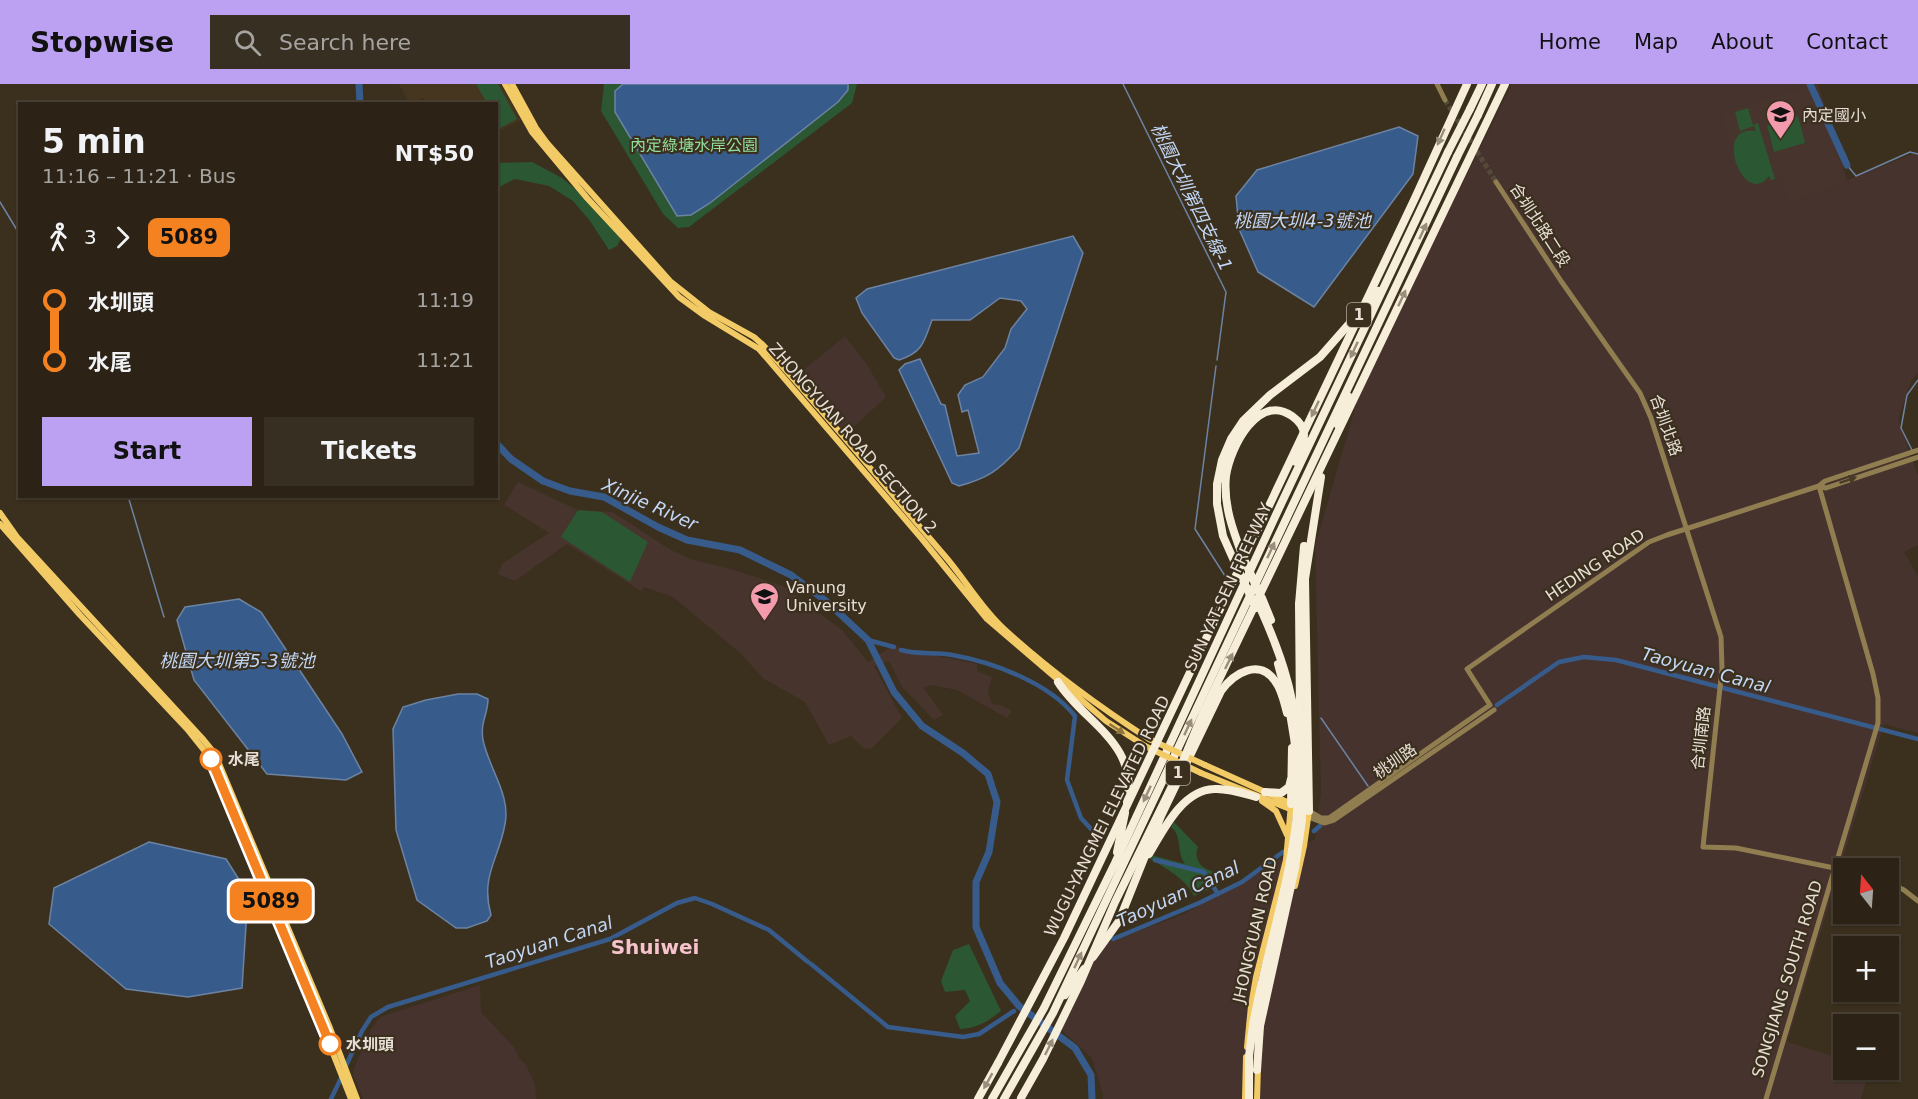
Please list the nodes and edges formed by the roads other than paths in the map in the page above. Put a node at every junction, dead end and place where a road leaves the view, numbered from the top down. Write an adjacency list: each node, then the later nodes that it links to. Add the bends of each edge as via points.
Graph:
1 (504, 84): 10 (main road, ZHONGYUAN ROAD SECTION 2, via 545,150)
2 (512, 84): 10 (main road, ZHONGYUAN ROAD SECTION 2, via 536,129)
3 (1437, 84): 8 (street)
4 (1467, 84): 51 (highway, WUGU-YANGMEI ELEVATED ROAD / 1, one-way to 51, bridge, via 1064,938)
5 (1482, 84): 11 (highway, SUN YAT-SEN FREEWAY / 1, bridge)
6 (1492, 84): 14 (highway, SUN YAT-SEN FREEWAY / 1, one-way to 6, bridge)
7 (1505, 84): 54 (highway, 1, one-way to 7, bridge, via 1081,981 1203,713)
8 (1445, 100)
9 (1496, 182): 12 (street, 合圳北路二段)
10 (625, 236): 13 (main road, ZHONGYUAN ROAD SECTION 2, via 683,293)
11 (1388, 278): 18 (highway, SUN YAT-SEN FREEWAY / 1, one-way to 18); 22 (highway, via 1320,357 1243,421 1222,481 1230,539)
12 (1561, 281): 21 (street, 合圳北路, via 1640,393)
13 (734, 330): 24 (main road, ZHONGYUAN ROAD SECTION 2, via 759,349 796,390 987,619); 31 (main road, ZHONGYUAN ROAD SECTION 2, bridge, via 763,345 820,407 1003,628 1088,698 1149,739)
14 (1361, 359): 16 (highway); 46 (highway, SUN YAT-SEN FREEWAY / 1, one-way to 14)
15 (1916, 454): 17 (street, HEDING ROAD, via 1876,464); 17 (street, HEDING ROAD, one-way to 15, via 1826,488 1878,471)
16 (1321, 477): 27 (highway, via 1305,579); 39 (highway, bridge, via 1301,560 1304,788)
17 (1819, 486): 21 (street, HEDING ROAD); 37 (street, SONGJIANG SOUTH ROAD, via 1878,698 1877,731)
18 (1281, 504): 22 (highway, via 1304,434 1301,424 1284,411 1269,410 1244,430 1227,474 1227,505); 38 (highway, SUN YAT-SEN FREEWAY / 1, one-way to 38)
19 (0, 513): 50 (main road, via 17,537 215,754)
20 (0, 524): 49 (main road, via 211,759)
21 (1685, 529): 26 (street, HEDING ROAD, via 1649,542 1467,669); 40 (street, 合圳南路, via 1721,637 1721,682 1703,847 1736,848)
22 (1239, 560): 23 (highway, bridge); 23 (highway, bridge)
23 (1259, 604): 25 (highway, via 1278,646); 27 (highway, via 1290,667); 47 (highway, bridge, via 1287,693 1298,769 1289,870)
24 (1058, 682): 30 (main road, ZHONGYUAN ROAD SECTION 2, one-way to 30, bridge, via 1145,746); 38 (highway, via 1108,734 1123,758 1130,786)
25 (1293, 697): 28 (highway); 34 (highway)
26 (1492, 707): 35 (street, 桃圳路, via 1329,818)
27 (1307, 739): 35 (highway)
28 (1291, 740): 29 (highway); 41 (highway, via 1276,682 1258,670 1236,674 1221,691)
29 (1293, 769): 31 (highway, via 1284,791); 33 (highway)
30 (1247, 790): 32 (main road); 33 (main road)
31 (1265, 792): 33 (main road)
32 (1256, 797): 36 (main road, via 1276,811); 41 (highway, via 1211,789 1192,796 1175,814)
33 (1291, 807): 34 (main road); 36 (main road, JHONGYUAN ROAD)
34 (1300, 811): 35 (main road); 39 (main road)
35 (1309, 814): 44 (main road, JHONGYUAN ROAD)
36 (1287, 836): 55 (main road, JHONGYUAN ROAD, via 1286,860 1251,1006 1245,1071)
37 (1837, 858)
38 (1115, 862): 52 (highway, SUN YAT-SEN FREEWAY / 1, via 1044,1008)
39 (1295, 868): 44 (main road); 47 (highway, bridge)
40 (1833, 868)
41 (1139, 871): 46 (highway, via 1119,921)
42 (1833, 871): 57 (street, SONGJIANG SOUTH ROAD)
43 (1899, 888): 45 (street)
44 (1294, 890): 48 (main road, JHONGYUAN ROAD, via 1270,986)
45 (1918, 901)
46 (1053, 1013): 53 (highway, SUN YAT-SEN FREEWAY / 1)
47 (1256, 1025): 48 (highway); 55 (highway)
48 (1257, 1070): 56 (main road, JHONGYUAN ROAD)
49 (351, 1099)
50 (357, 1099)
51 (978, 1099)
52 (992, 1099)
53 (1004, 1099)
54 (1020, 1099)
55 (1247, 1099)
56 (1257, 1099)
57 (1766, 1099)

